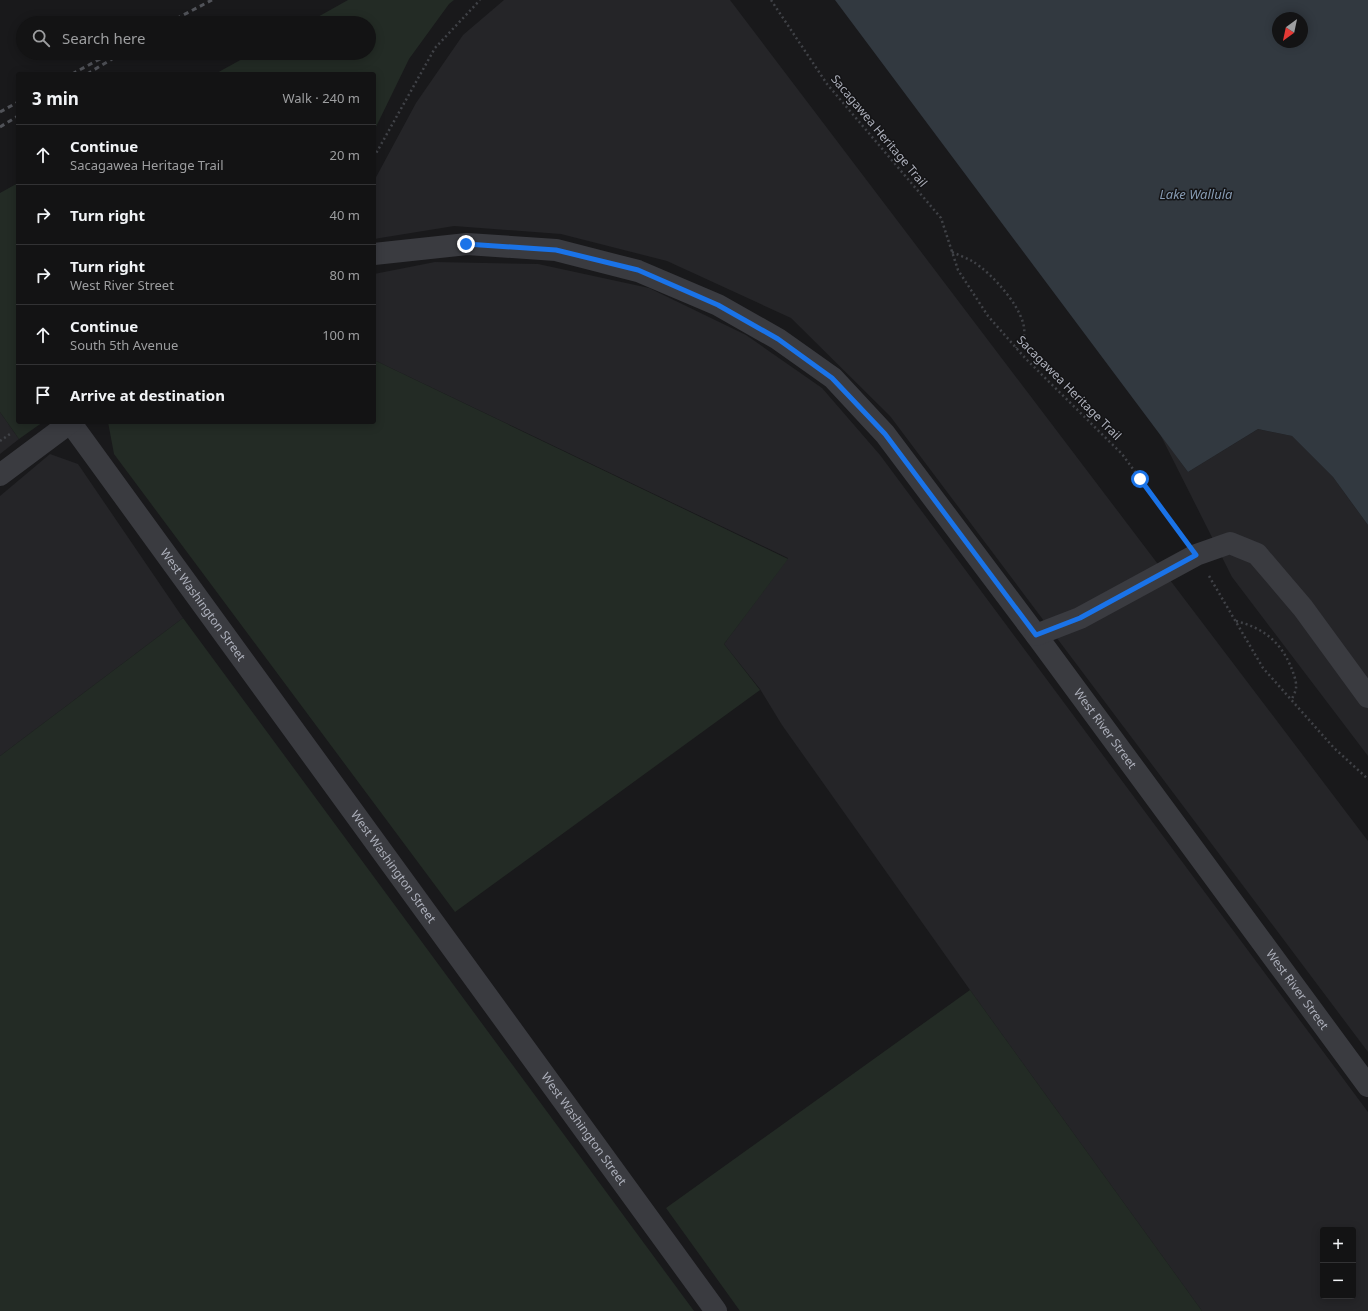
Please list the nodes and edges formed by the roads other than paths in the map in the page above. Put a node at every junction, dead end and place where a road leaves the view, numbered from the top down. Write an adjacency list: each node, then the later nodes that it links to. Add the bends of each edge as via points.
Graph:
1 (376, 254): 5 (street, West River Street, via 466,244 556,250 638,270 725,309 778,339 832,378 885,434)
2 (68, 424): 4 (street)
3 (72, 424): 8 (street, West Washington Street)
4 (0, 475)
5 (1036, 635): 6 (street, via 1080,618 1196,555 1230,543 1257,554 1303,608); 7 (street, West River Street)
6 (1368, 697)
7 (1368, 1086)
8 (716, 1311)

